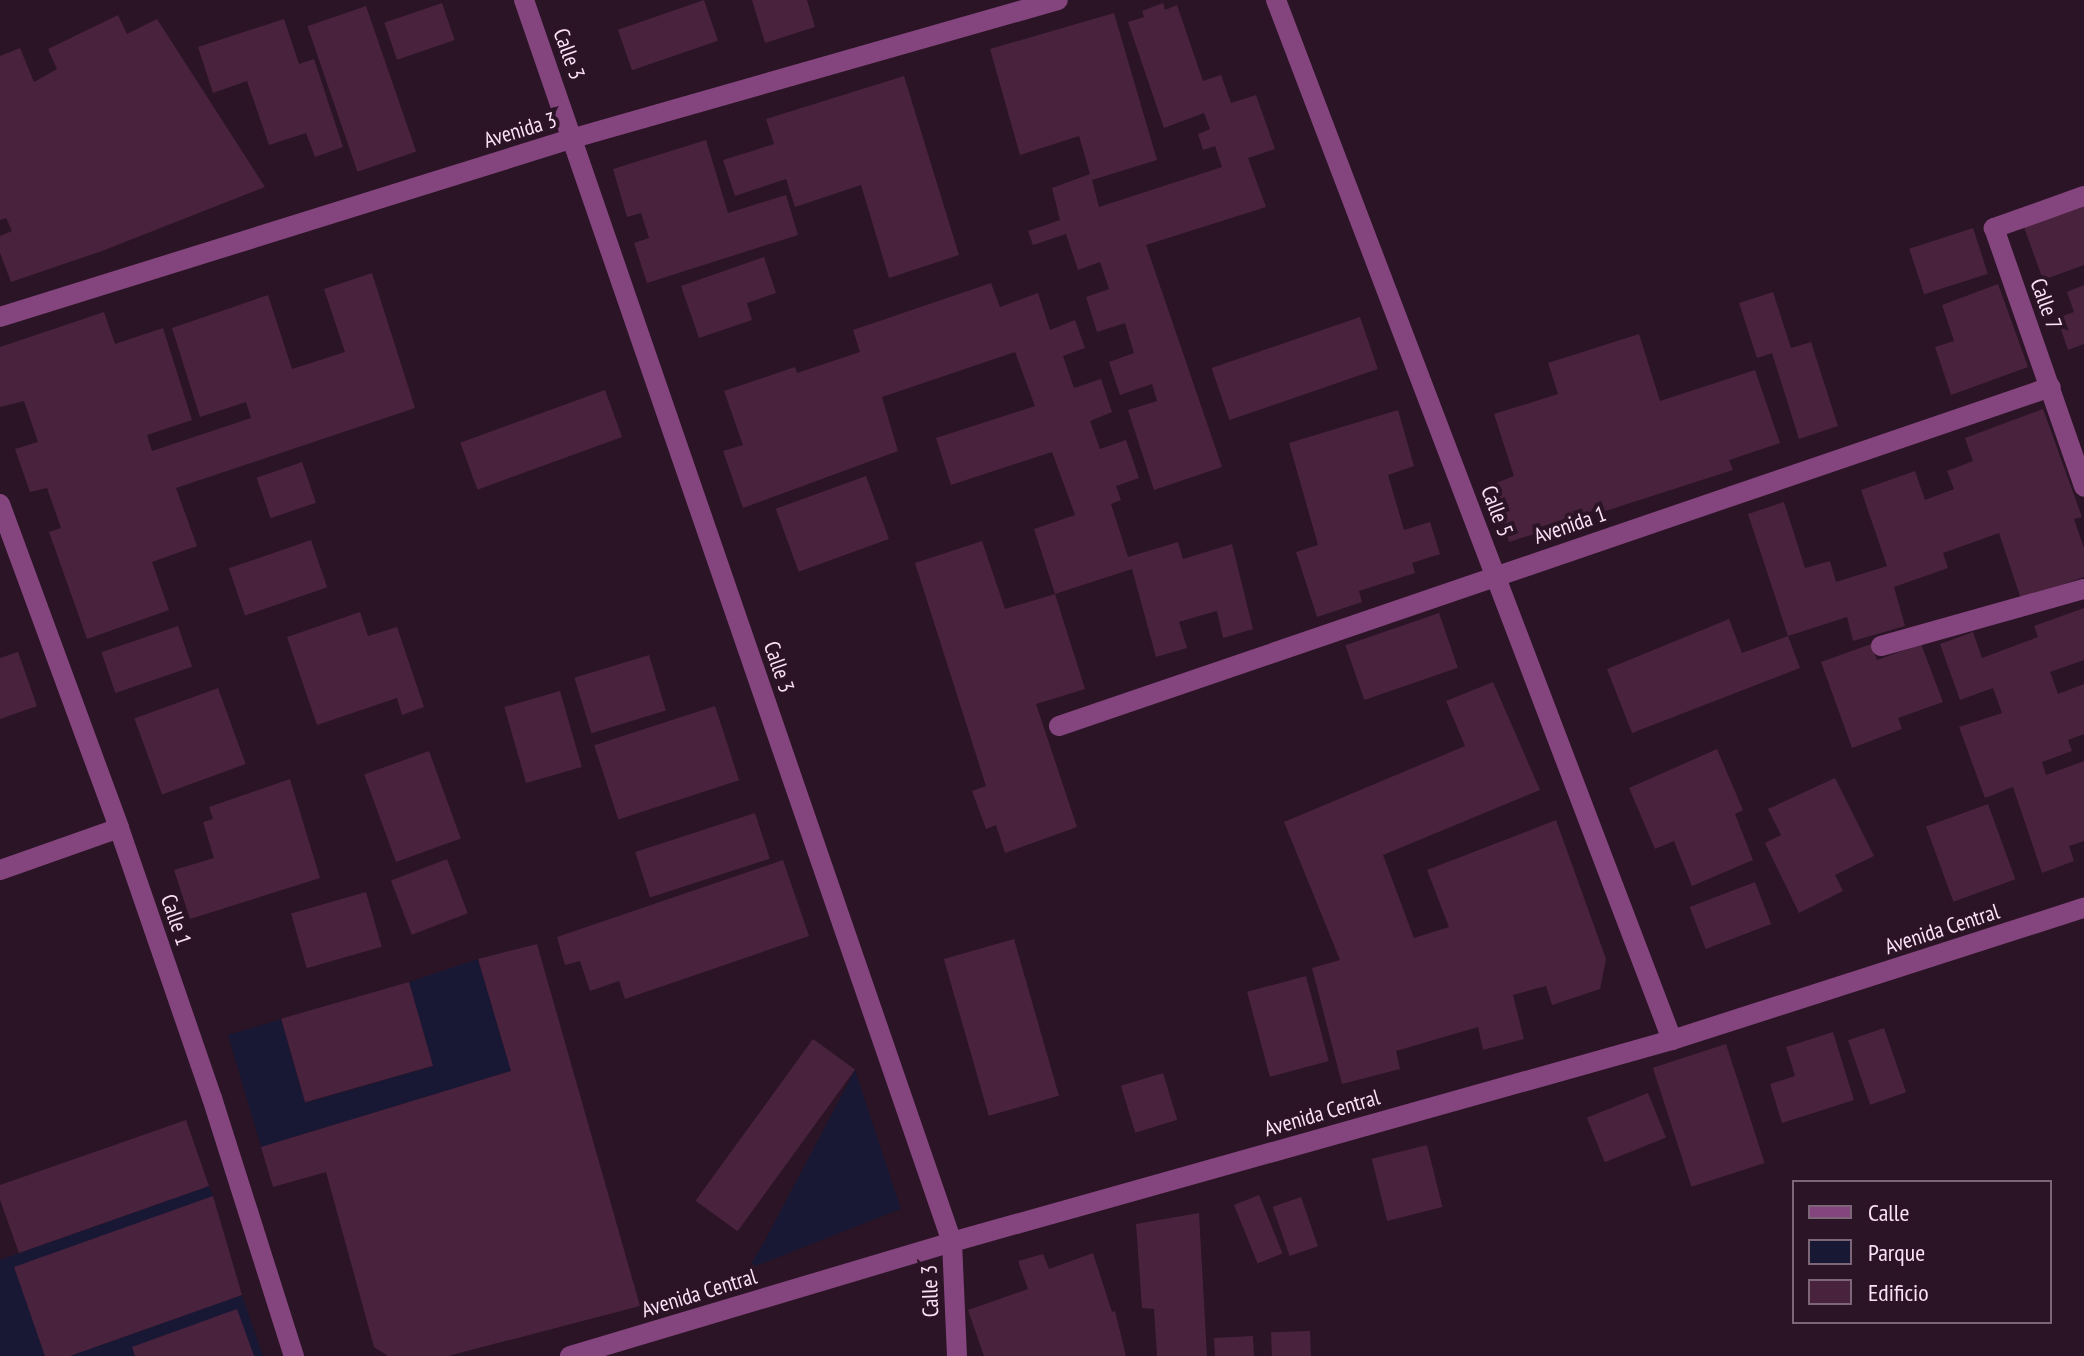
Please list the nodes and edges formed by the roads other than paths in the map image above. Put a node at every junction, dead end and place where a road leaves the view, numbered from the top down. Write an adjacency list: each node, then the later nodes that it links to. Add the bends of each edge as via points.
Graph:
1 (524, 0): 4 (street, Calle 3)
2 (1058, 0): 4 (street, Avenida 3)
3 (1276, 0): 10 (street, Calle 5)
4 (574, 138): 6 (street, Avenida 3); 18 (street, Calle 3)
5 (2084, 196): 7 (street, Calle 7, via 1994,228)
6 (0, 317)
7 (2051, 387): 8 (street, Calle 7); 10 (street, Avenida 1)
8 (2084, 487)
9 (0, 504): 14 (street, Calle 1)
10 (1496, 576): 13 (street, Avenida 1); 17 (street, Calle 5)
11 (2084, 589): 12 (street)
12 (1881, 646)
13 (1059, 726)
14 (119, 828): 15 (street); 19 (street, Calle 1)
15 (0, 870)
16 (2084, 908): 17 (street, Avenida Central)
17 (1672, 1040): 18 (street, Avenida Central)
18 (952, 1242): 20 (street, Avenida Central); 21 (street, Calle 3)
19 (294, 1356)
20 (570, 1356)
21 (957, 1356)

